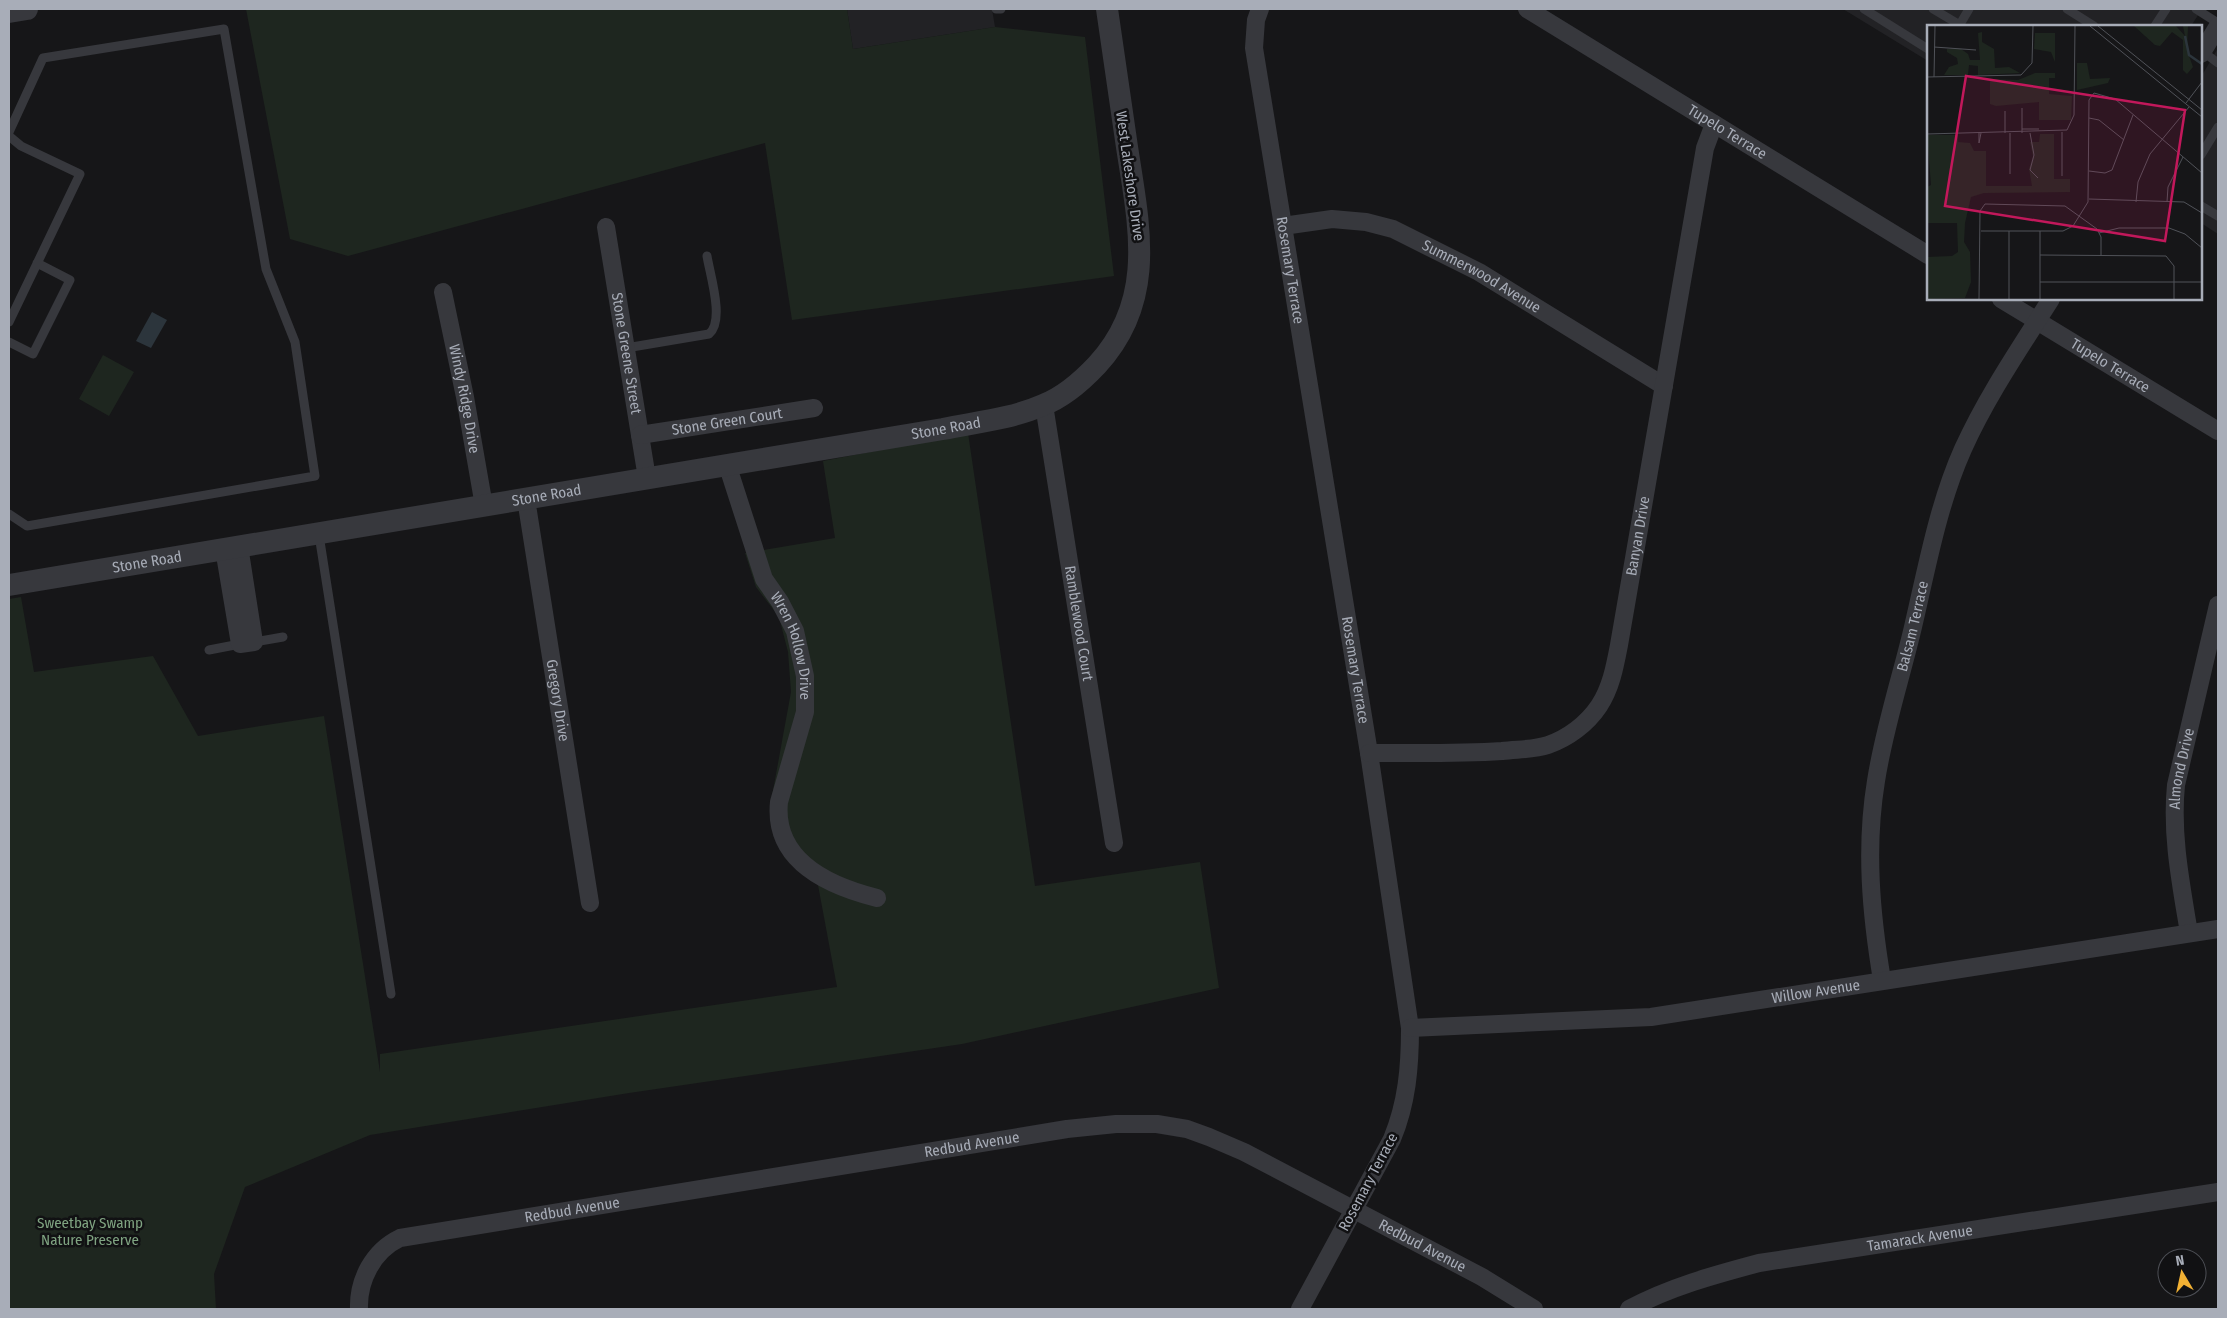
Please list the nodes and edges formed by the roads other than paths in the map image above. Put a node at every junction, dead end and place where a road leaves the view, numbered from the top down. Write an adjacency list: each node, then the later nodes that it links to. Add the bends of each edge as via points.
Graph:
1 (27, 9): 13 (street)
2 (996, 9): 3 (lane)
3 (1001, 9)
4 (1107, 9): 40 (street, West Lakeshore Drive, via 1139,223 1141,259 1131,312 1120,334 1105,357)
5 (1260, 9): 28 (street, Rosemary Terrace, via 1254,48)
6 (1527, 9): 21 (street, Tupelo Terrace)
7 (1864, 9): 18 (lane)
8 (1933, 9): 15 (lane)
9 (1969, 9): 15 (lane)
10 (2067, 9): 16 (lane)
11 (2166, 9): 17 (lane)
12 (2196, 9): 14 (lane)
13 (9, 12)
14 (2218, 24): 19 (street)
15 (1959, 25)
16 (2092, 25)
17 (2156, 25)
18 (1927, 48)
19 (2202, 53): 20 (lane)
20 (2218, 62)
21 (1714, 124): 30 (street, Tupelo Terrace); 41 (street, Banyan Drive, via 1705,148)
22 (2218, 127): 25 (lane)
23 (9, 132): 50 (lane, via 43,58 224,29 266,269 295,342 315,476 27,526)
24 (9, 136): 32 (lane, via 21,146 80,174)
25 (2202, 153)
26 (2202, 207): 27 (lane)
27 (2218, 216)
28 (1283, 226): 41 (street, Summerwood Avenue, via 1332,219 1366,222 1393,229 1480,272); 58 (street, Rosemary Terrace)
29 (606, 227): 39 (street, Stone Greene Street)
30 (1927, 254)
31 (707, 256): 39 (lane, via 717,316 713,330 708,334)
32 (37, 263): 37 (lane); 38 (lane, via 70,280 34,354)
33 (443, 292): 49 (street, Windy Ridge Drive)
34 (2002, 300): 36 (street, Tupelo Terrace)
35 (2049, 300): 36 (street, Balsam Terrace)
36 (2037, 321): 44 (street, Tupelo Terrace); 64 (street, Balsam Terrace, via 1984,407 1948,489 1881,755 1870,840 1870,884)
37 (9, 322)
38 (9, 342)
39 (626, 348): 45 (street, Stone Greene Street)
40 (1078, 384): 42 (street, Stone Road)
41 (1664, 386): 58 (street, Banyan Drive, via 1613,673 1598,707 1587,721 1548,745 1533,748)
42 (1044, 405): 46 (street, Stone Road, via 1013,416); 59 (street, Ramblewood Court)
43 (814, 408): 45 (street, Stone Green Court)
44 (2218, 432)
45 (640, 435): 47 (street, Stone Greene Street)
46 (727, 464): 47 (street, Stone Road); 60 (street, Wren Hollow Drive, via 764,579 795,631 805,676 805,712 779,802 781,832 788,847 805,866 830,883)
47 (647, 478): 48 (street, Stone Road)
48 (526, 499): 49 (street, Stone Road); 61 (street, Gregory Drive)
49 (484, 506): 51 (street, Stone Road)
50 (9, 514)
51 (319, 534): 52 (street, Stone Road); 65 (lane)
52 (231, 548): 53 (street, Stone Road); 56 (street)
53 (9, 585)
54 (2218, 605): 63 (street, Almond Drive, via 2176,785 2175,842)
55 (283, 637): 56 (lane)
56 (247, 643): 57 (lane)
57 (208, 650)
58 (1369, 753): 66 (street, Rosemary Terrace)
59 (1114, 843)
60 (877, 898)
61 (590, 903)
62 (2218, 929): 63 (street, Willow Avenue)
63 (2189, 933): 64 (street, Willow Avenue)
64 (1882, 980): 66 (street, Willow Avenue, via 1651,1017)
65 (391, 994)
66 (1410, 1028): 68 (street, Rosemary Terrace, via 1406,1096 1399,1121)
67 (2218, 1192): 72 (street, Tamarack Avenue, via 1759,1264 1708,1276)
68 (1354, 1210): 69 (street, Redbud Avenue, via 1244,1152 1187,1129 1157,1124 1116,1124 1067,1129 415,1234 389,1243 376,1256 362,1282); 70 (street, Rosemary Terrace); 71 (street, Redbud Avenue, via 1482,1277)
69 (359, 1309)
70 (1300, 1309)
71 (1534, 1309)
72 (1629, 1309)

